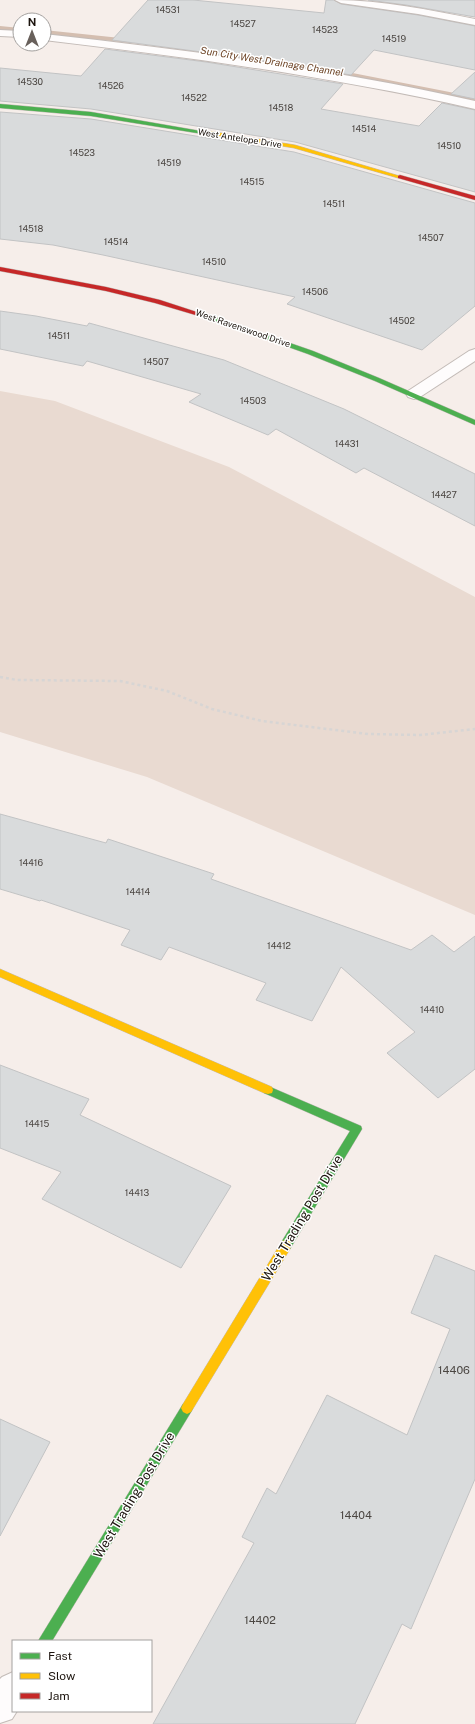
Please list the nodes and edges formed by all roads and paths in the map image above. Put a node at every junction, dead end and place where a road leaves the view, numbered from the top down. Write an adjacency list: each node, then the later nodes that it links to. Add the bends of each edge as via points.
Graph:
1 (342, 0): 2 (street)
2 (475, 22)
3 (0, 33): 4 (street)
4 (12, 34)
5 (52, 38): 6 (street, via 263,64 402,88)
6 (475, 105)
7 (0, 106): 8 (street, West Antelope Drive, via 91,114 295,147)
8 (475, 198)
9 (0, 270): 11 (street, West Ravenswood Drive, via 28,273 146,297 268,335)
10 (475, 354): 11 (street)
11 (414, 394): 12 (street, West Ravenswood Drive)
12 (475, 423)
13 (0, 678): 14 (path, via 120,681 166,691 212,709 262,721 368,734 420,735)
14 (475, 729)
15 (0, 973): 16 (street, West Trading Post Drive, via 357,1129)
16 (46, 1640)
17 (12, 1689): 18 (street)
18 (0, 1707)

